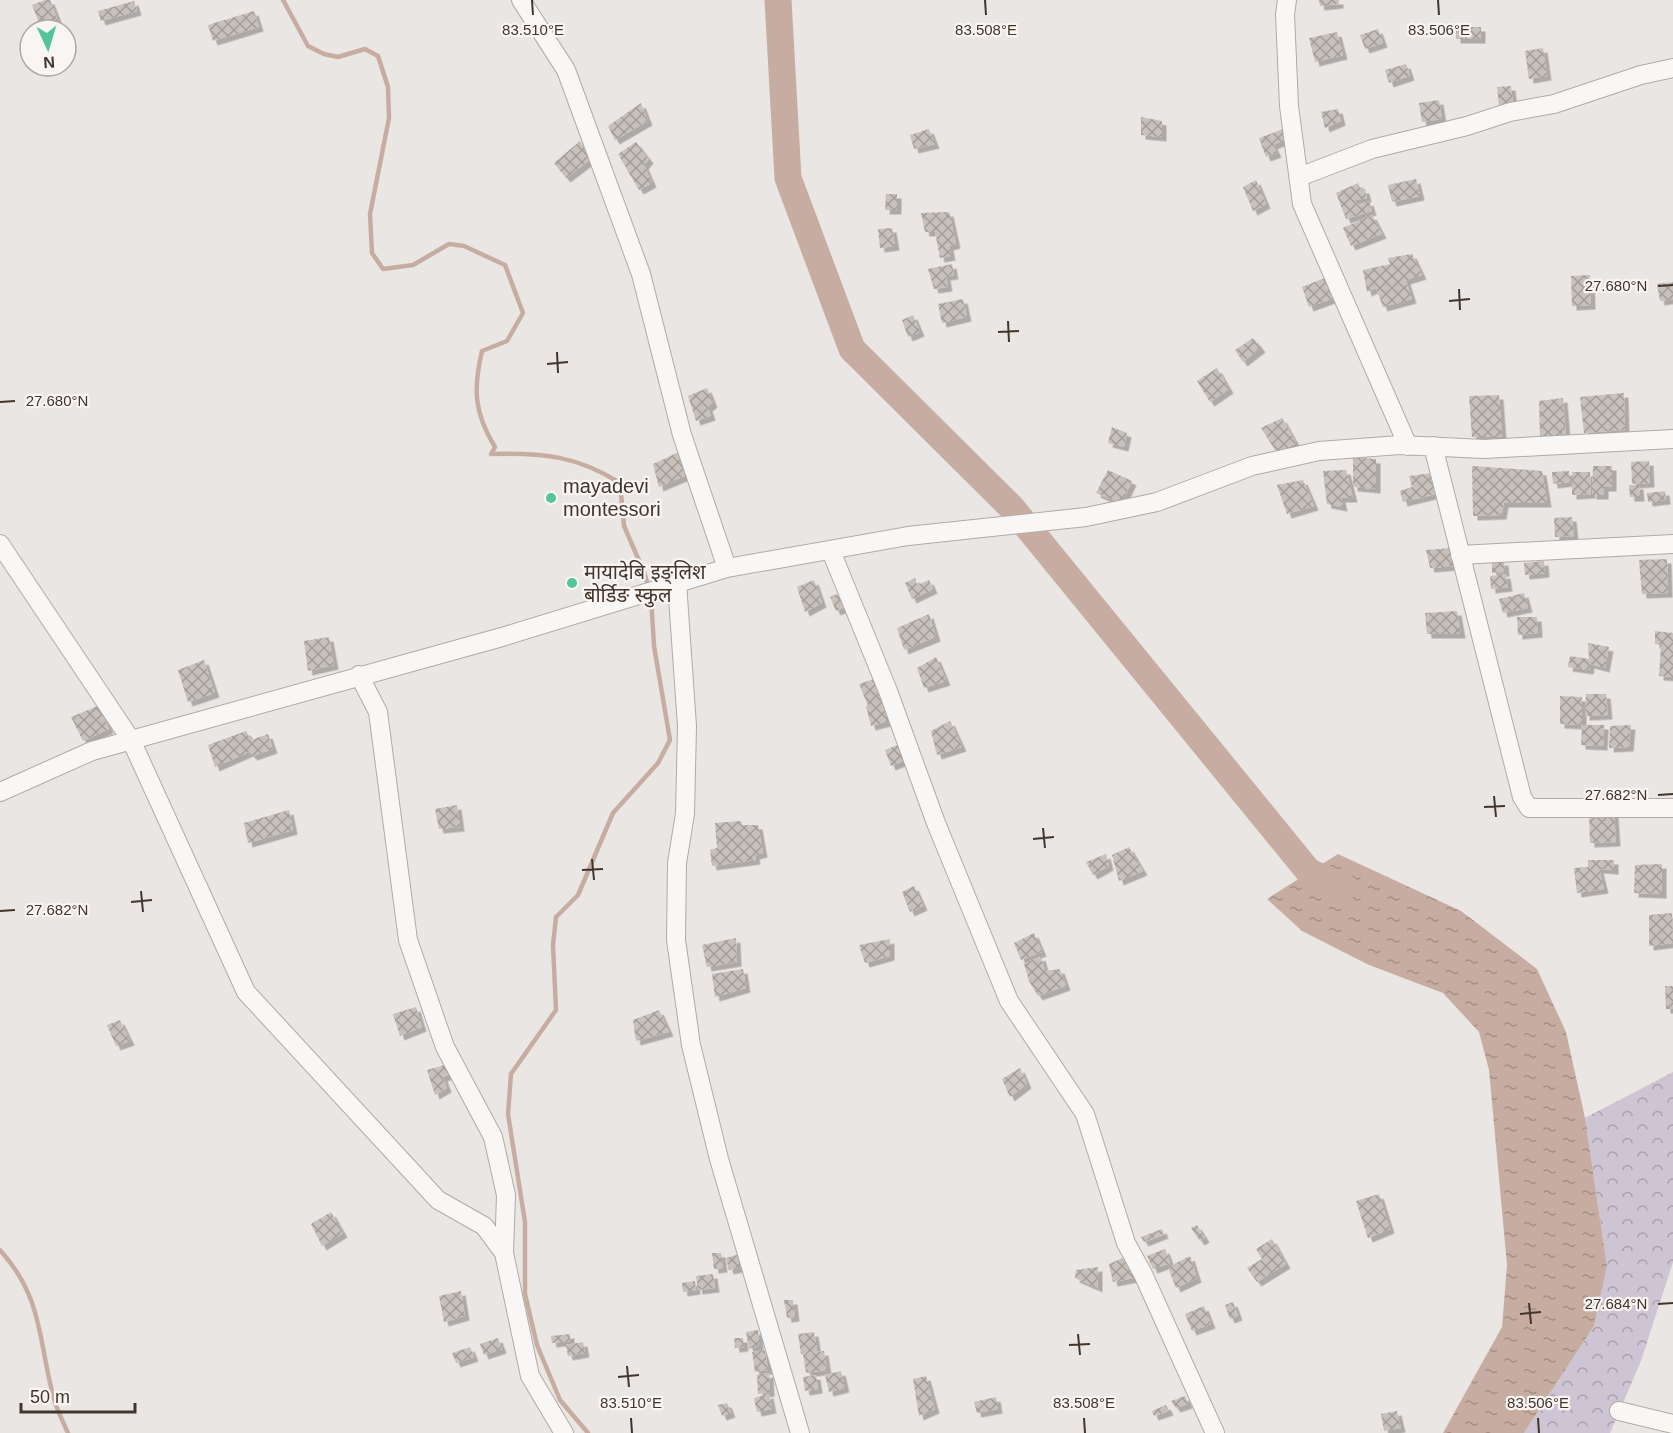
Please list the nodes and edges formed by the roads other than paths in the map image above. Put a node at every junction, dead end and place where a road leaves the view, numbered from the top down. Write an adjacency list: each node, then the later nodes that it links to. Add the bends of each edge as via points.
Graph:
1 (521, 0): 12 (street, via 566,70 641,274 682,435)
2 (1287, 0): 4 (street, via 1288,106)
3 (1673, 68): 4 (street, via 1554,104 1372,149)
4 (1299, 177): 6 (street, via 1302,204)
5 (1673, 440): 7 (street)
6 (1408, 446): 7 (street); 10 (street, via 1319,451 1252,466 1157,502 1069,520 908,536)
7 (1433, 447): 11 (street)
8 (0, 544): 15 (street)
9 (1673, 544): 11 (street)
10 (831, 551): 12 (street); 23 (street, via 1009,1001 1085,1114 1126,1243)
11 (1460, 555): 17 (street, via 1522,797 1529,808)
12 (727, 568): 13 (street)
13 (669, 585): 14 (street, via 502,637); 22 (street, via 687,726 676,940 690,1045 719,1160)
14 (359, 675): 15 (street); 18 (street, via 378,712 408,940 445,1047 492,1137 506,1195)
15 (131, 740): 16 (street, via 92,751); 18 (street, via 246,992 438,1200 484,1226)
16 (0, 792)
17 (1673, 808)
18 (504, 1253): 21 (street, via 530,1376)
19 (1619, 1412): 20 (street)
20 (1673, 1424)
21 (564, 1433)
22 (800, 1433)
23 (1215, 1433)

